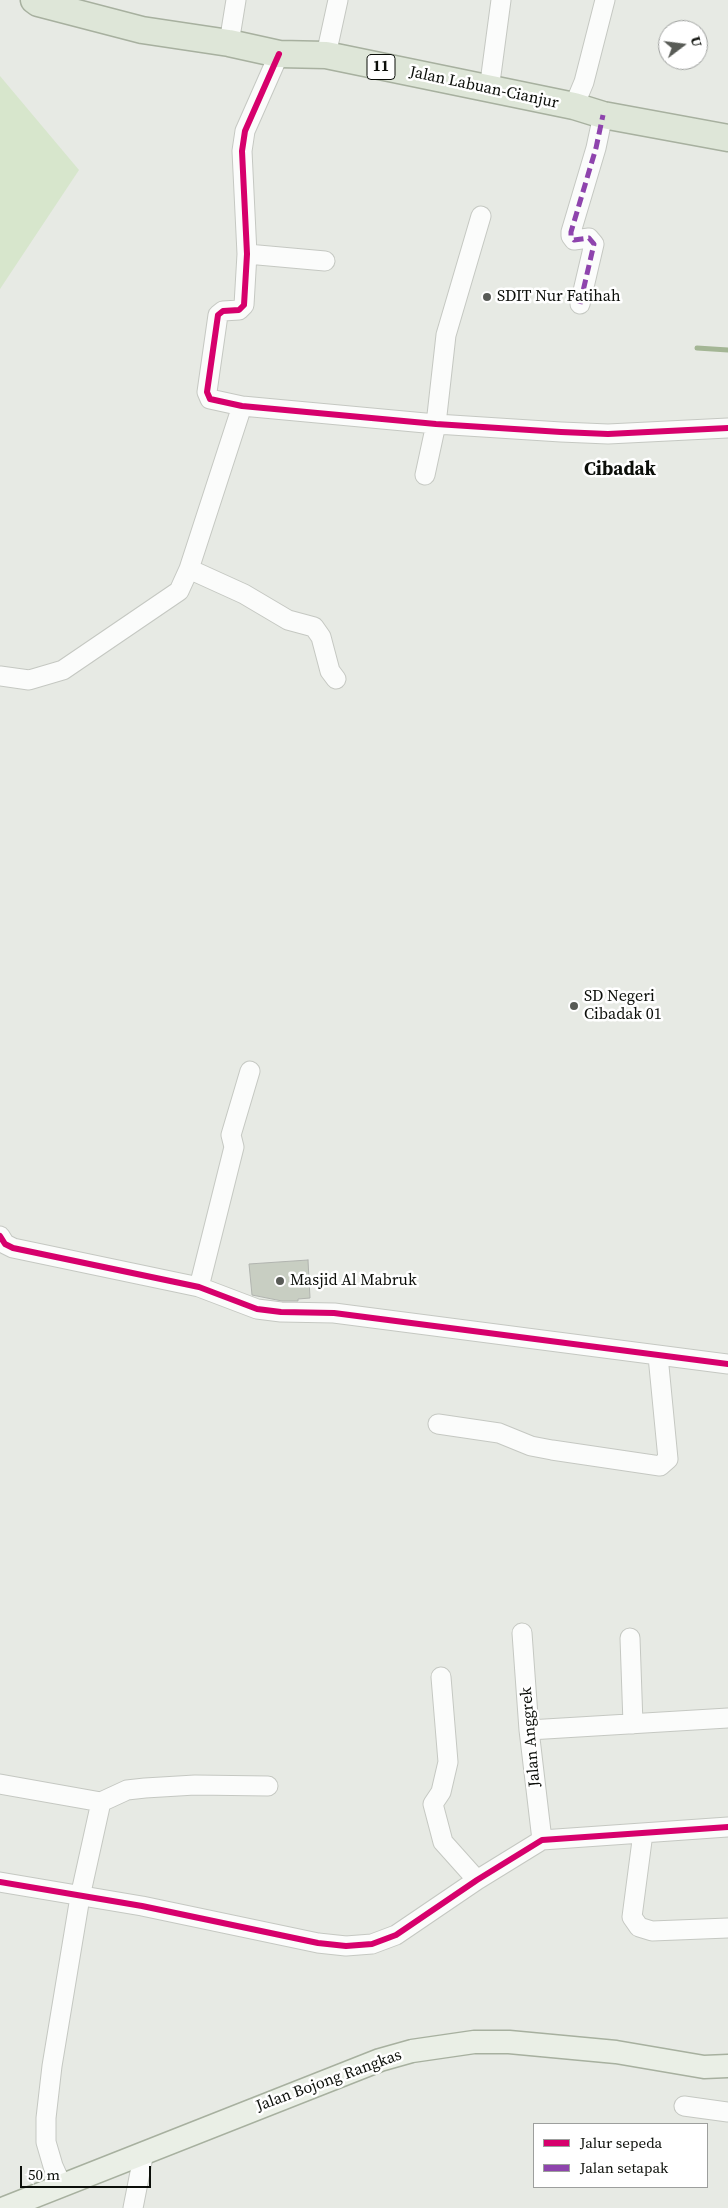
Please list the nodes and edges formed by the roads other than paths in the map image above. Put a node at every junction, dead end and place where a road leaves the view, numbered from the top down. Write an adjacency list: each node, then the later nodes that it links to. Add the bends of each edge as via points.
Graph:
1 (34, 0): 6 (highway, Jalan Labuan-Cianjur / 11, via 142,30)
2 (236, 0): 6 (street)
3 (338, 0): 8 (street)
4 (501, 0): 9 (street)
5 (605, 0): 10 (street, via 584,82)
6 (229, 43): 7 (highway, Jalan Labuan-Cianjur / 11)
7 (279, 54): 8 (highway, Jalan Labuan-Cianjur / 11); 14 (street, via 245,131 242,151)
8 (326, 55): 9 (highway, Jalan Labuan-Cianjur / 11)
9 (489, 90): 10 (highway, Jalan Labuan-Cianjur / 11)
10 (574, 106): 11 (highway, Jalan Labuan-Cianjur / 11)
11 (603, 115): 12 (highway, Jalan Labuan-Cianjur / 11); 16 (street, via 570,232 574,240 589,238 594,244)
12 (728, 138)
13 (481, 216): 18 (street, via 446,335)
14 (247, 254): 15 (street); 17 (street, via 244,305 239,310 223,311 218,315 207,392 212,401)
15 (325, 261)
16 (580, 304)
17 (242, 406): 18 (street); 21 (street)
18 (436, 424): 19 (street, via 608,434); 20 (street)
19 (728, 428)
20 (426, 476)
21 (189, 569): 22 (street, via 179,591 63,670 29,680); 23 (street, via 244,594 288,620 314,627 321,637 330,671)
22 (0, 676)
23 (336, 679)
24 (250, 1071): 26 (street, via 231,1135 234,1147)
25 (0, 1236): 26 (street, via 12,1248)
26 (198, 1287): 27 (street, via 257,1309 334,1313)
27 (658, 1356): 28 (street); 29 (street, via 668,1459 660,1466 552,1450 531,1446 499,1433)
28 (728, 1364)
29 (438, 1424)
30 (522, 1633): 35 (street, Jalan Anggrek)
31 (630, 1638): 34 (street)
32 (441, 1676): 42 (street, via 448,1762 441,1792 433,1804 444,1842)
33 (728, 1718): 34 (street)
34 (633, 1724): 35 (street)
35 (529, 1730): 41 (street, Jalan Anggrek)
36 (0, 1784): 38 (street)
37 (268, 1786): 38 (street, via 218,1784 145,1788 127,1790)
38 (101, 1802): 44 (street)
39 (728, 1827): 40 (street)
40 (643, 1833): 41 (street); 45 (street, via 632,1917 639,1927 652,1931)
41 (542, 1840): 42 (street)
42 (477, 1880): 44 (street, via 396,1935 372,1944 346,1946)
43 (0, 1882): 44 (street)
44 (80, 1896): 50 (street, via 46,2118 46,2142 52,2166)
45 (728, 1928)
46 (728, 2066): 49 (main road, Jalan Bojong Rangkas, via 704,2067 616,2052 509,2042 446,2044 380,2060)
47 (684, 2106): 48 (street)
48 (728, 2112)
49 (144, 2152): 50 (main road, Jalan Bojong Rangkas); 52 (street)
50 (62, 2186): 51 (main road, Jalan Bojong Rangkas)
51 (5, 2208)
52 (133, 2208)

